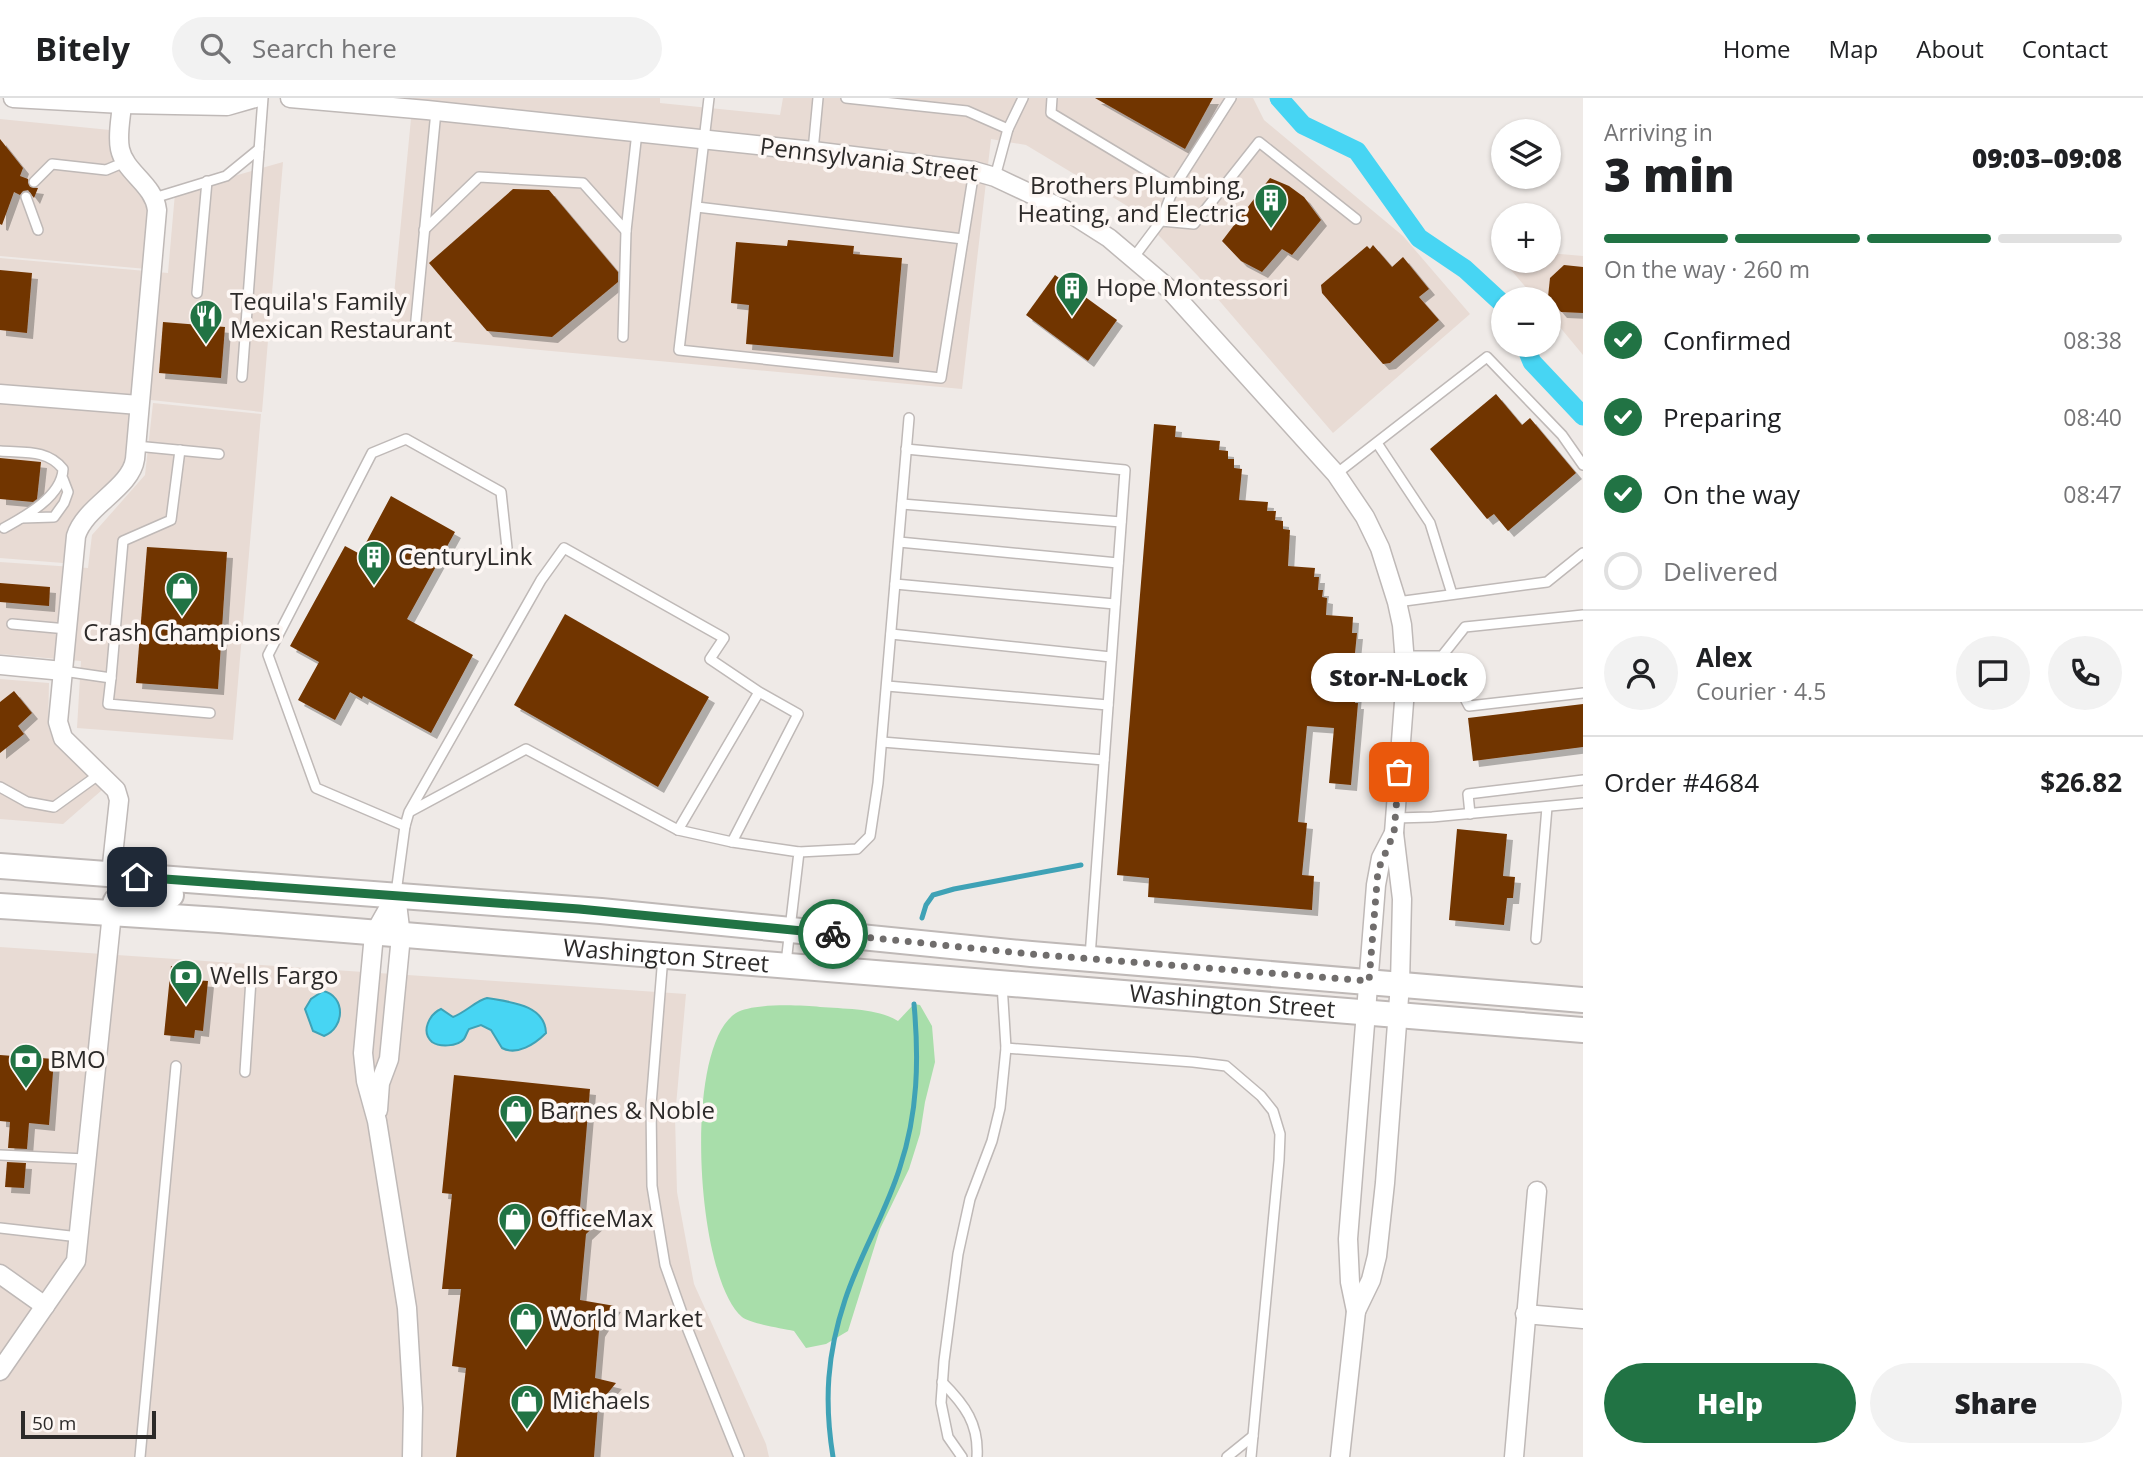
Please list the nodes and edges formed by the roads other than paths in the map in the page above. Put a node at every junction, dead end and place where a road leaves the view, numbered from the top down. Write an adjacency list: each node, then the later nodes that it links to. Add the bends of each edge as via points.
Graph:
1 (13, 98): 11 (street)
2 (256, 98): 11 (street, via 227,106)
3 (263, 98): 16 (lane)
4 (290, 98): 12 (street, Pennsylvania Street)
5 (709, 98): 15 (lane)
6 (818, 98): 17 (lane)
7 (846, 98): 13 (lane, via 967,111)
8 (1023, 98): 13 (lane)
9 (1052, 98): 23 (lane, via 1051,113)
10 (1231, 98): 23 (lane)
11 (122, 104): 18 (street, via 119,144)
12 (436, 111): 14 (street, Pennsylvania Street); 30 (lane)
13 (1008, 129): 20 (lane)
14 (637, 132): 15 (street, Pennsylvania Street); 31 (lane)
15 (705, 139): 17 (street, Pennsylvania Street); 26 (lane)
16 (259, 149): 22 (lane, via 226,176); 37 (lane)
17 (813, 150): 19 (street, Pennsylvania Street)
18 (125, 162): 21 (lane, via 106,170 52,164); 25 (street)
19 (974, 171): 20 (street, Pennsylvania Street); 32 (lane)
20 (995, 177): 33 (street, Pennsylvania Street, via 1065,210)
21 (34, 181)
22 (207, 181): 25 (lane); 34 (lane)
23 (1174, 187): 28 (lane)
24 (26, 197): 29 (lane)
25 (154, 198): 39 (street, via 157,210)
26 (697, 207): 32 (lane); 32 (lane, via 679,350 941,378)
27 (1356, 219): 28 (lane, via 1259,142 1194,223)
28 (1161, 221): 33 (lane)
29 (38, 230)
30 (425, 230): 31 (lane, via 479,177 583,183); 35 (lane)
31 (626, 232): 36 (lane)
32 (963, 239)
33 (1134, 257): 48 (street, Pennsylvania Street, via 1168,288)
34 (197, 293)
35 (415, 330)
36 (623, 337)
37 (243, 377)
38 (0, 394): 39 (street)
39 (139, 405): 42 (street)
40 (909, 418): 43 (lane)
41 (1377, 443): 47 (lane, via 1487,357 1562,435); 48 (lane); 59 (lane, via 1430,523)
42 (136, 446): 44 (lane); 64 (street, via 132,471 78,528)
43 (906, 449): 50 (lane); 52 (lane, via 1125,470)
44 (180, 450): 46 (lane); 71 (lane, via 171,520 123,541)
45 (0, 451): 49 (lane, via 54,458 63,469)
46 (219, 454)
47 (1583, 464)
48 (1336, 474): 60 (street, Pennsylvania Street, via 1365,517)
49 (63, 480): 51 (lane); 51 (lane, via 68,492 54,517)
50 (902, 504): 52 (lane); 54 (lane)
51 (22, 518): 53 (lane)
52 (1121, 522): 57 (lane)
53 (4, 528)
54 (899, 542): 57 (lane); 58 (lane)
55 (507, 548): 86 (lane, via 501,492 406,439 372,453 268,655 316,788)
56 (1583, 553): 59 (lane, via 1547,582)
57 (1118, 563): 61 (lane)
58 (895, 584): 61 (lane); 65 (lane)
59 (1452, 594): 60 (lane)
60 (1397, 602): 66 (street, Pennsylvania Street)
61 (1115, 604): 68 (lane)
62 (1583, 615): 67 (lane, via 1465,626)
63 (12, 624): 64 (lane)
64 (67, 629): 70 (street)
65 (891, 634): 68 (lane); 72 (lane)
66 (1405, 656): 67 (lane); 87 (street, Pennsylvania Street)
67 (1442, 656): 74 (lane, via 1469,706)
68 (1111, 657): 75 (lane)
69 (0, 665): 70 (street)
70 (63, 671): 71 (lane); 79 (street, via 60,733)
71 (111, 678): 76 (lane, via 108,704)
72 (887, 686): 75 (lane); 77 (lane)
73 (759, 692): 84 (lane, via 710,659 724,638 564,548 541,580); 88 (lane); 89 (lane, via 799,714)
74 (1583, 693)
75 (1108, 705): 78 (lane)
76 (210, 713)
77 (882, 742): 78 (lane); 90 (lane, via 870,836 857,849)
78 (1104, 760): 102 (lane)
79 (101, 773): 81 (lane, via 54,807 27,802); 92 (street, via 114,785 119,800)
80 (1583, 780): 85 (lane, via 1468,794)
81 (0, 787)
82 (1583, 803): 83 (lane)
83 (1548, 807): 85 (lane); 100 (lane)
84 (409, 812): 86 (lane); 88 (lane, via 526,749)
85 (1470, 814): 87 (lane)
86 (405, 826): 94 (lane)
87 (1395, 826): 105 (street, Pennsylvania Street, via 1378,870); 107 (street, Pennsylvania Street, via 1402,899)
88 (678, 830): 89 (lane)
89 (732, 842): 90 (lane)
90 (799, 852): 97 (lane)
91 (0, 866): 92 (main road, Washington Street)
92 (111, 874): 93 (main road, Washington Street)
93 (265, 887): 94 (main road, Washington Street); 96 (main road, via 199,897 127,894 116,901)
94 (396, 895): 97 (main road, Washington Street); 98 (street); 99 (street)
95 (0, 906): 96 (main road, Washington Street)
96 (112, 913): 98 (main road, Washington Street); 117 (street)
97 (789, 929): 102 (main road, Washington Street); 103 (lane)
98 (374, 933): 99 (main road, Washington Street); 115 (street, via 363,1053)
99 (401, 936): 101 (main road, Washington Street); 115 (street, via 389,1059 380,1083)
100 (1536, 939)
101 (664, 955): 103 (main road, Washington Street); 131 (lane, via 651,1105 652,1186 665,1265)
102 (1089, 959): 105 (main road, Washington Street)
103 (786, 964): 106 (main road, Washington Street)
104 (251, 979): 114 (lane)
105 (1369, 981): 107 (main road, Washington Street); 109 (street, Pennsylvania Street)
106 (1002, 982): 109 (main road, Washington Street); 112 (lane)
107 (1400, 984): 108 (main road, Washington Street); 110 (street, Pennsylvania Street)
108 (1583, 999)
109 (1366, 1013): 110 (main road, Washington Street); 123 (street, Pennsylvania Street, via 1348,1239)
110 (1399, 1016): 111 (main road, Washington Street); 123 (street, Pennsylvania Street, via 1378,1246 1371,1280)
111 (1583, 1030)
112 (1006, 1048): 127 (lane, via 1000,1108 970,1199 961,1243); 128 (lane, via 1226,1066 1273,1111 1280,1134 1279,1160)
113 (176, 1066): 129 (lane)
114 (245, 1072)
115 (377, 1121): 130 (street, via 407,1308)
116 (0, 1155): 117 (lane)
117 (86, 1159): 120 (street)
118 (1537, 1191): 124 (street)
119 (0, 1228): 120 (lane)
120 (79, 1237): 122 (street, via 76,1261)
121 (0, 1274): 122 (street)
122 (45, 1306): 126 (street)
123 (1356, 1311): 136 (street)
124 (1525, 1314): 125 (street); 137 (street)
125 (1583, 1319)
126 (0, 1371)
127 (942, 1382): 132 (lane, via 948,1437); 133 (lane, via 973,1421)
128 (1253, 1436): 134 (lane); 135 (lane)
129 (140, 1457)
130 (412, 1457)
131 (739, 1457)
132 (962, 1457)
133 (977, 1457)
134 (1227, 1457)
135 (1251, 1457)
136 (1340, 1457)
137 (1514, 1457)

